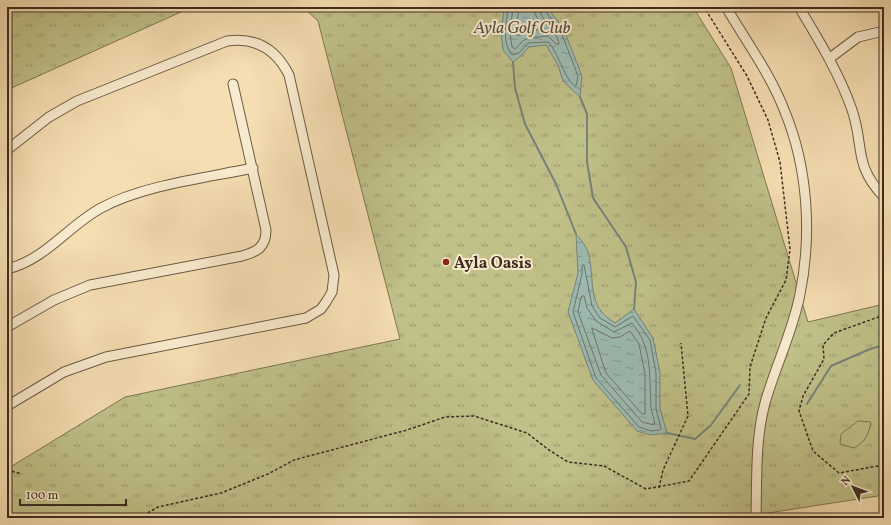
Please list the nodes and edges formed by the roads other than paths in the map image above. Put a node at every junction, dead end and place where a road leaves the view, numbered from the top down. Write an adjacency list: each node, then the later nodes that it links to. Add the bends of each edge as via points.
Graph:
1 (726, 7): 12 (street, via 785,112 799,159 806,216 800,296 769,390 762,420)
2 (799, 7): 4 (street)
3 (884, 32): 4 (street, via 858,37)
4 (830, 58): 8 (street, via 855,119 864,169 873,186)
5 (233, 84): 7 (street)
6 (7, 150): 11 (street, via 50,117 77,101 227,41 256,42 275,54 289,74 329,249 334,284 321,309 306,318 106,356 64,372)
7 (253, 168): 9 (street, via 141,192 118,200 88,217 40,254); 10 (street, via 266,230 264,243 257,250 242,256 90,285 54,300)
8 (884, 197)
9 (7, 269)
10 (7, 327)
11 (7, 406)
12 (756, 518)

